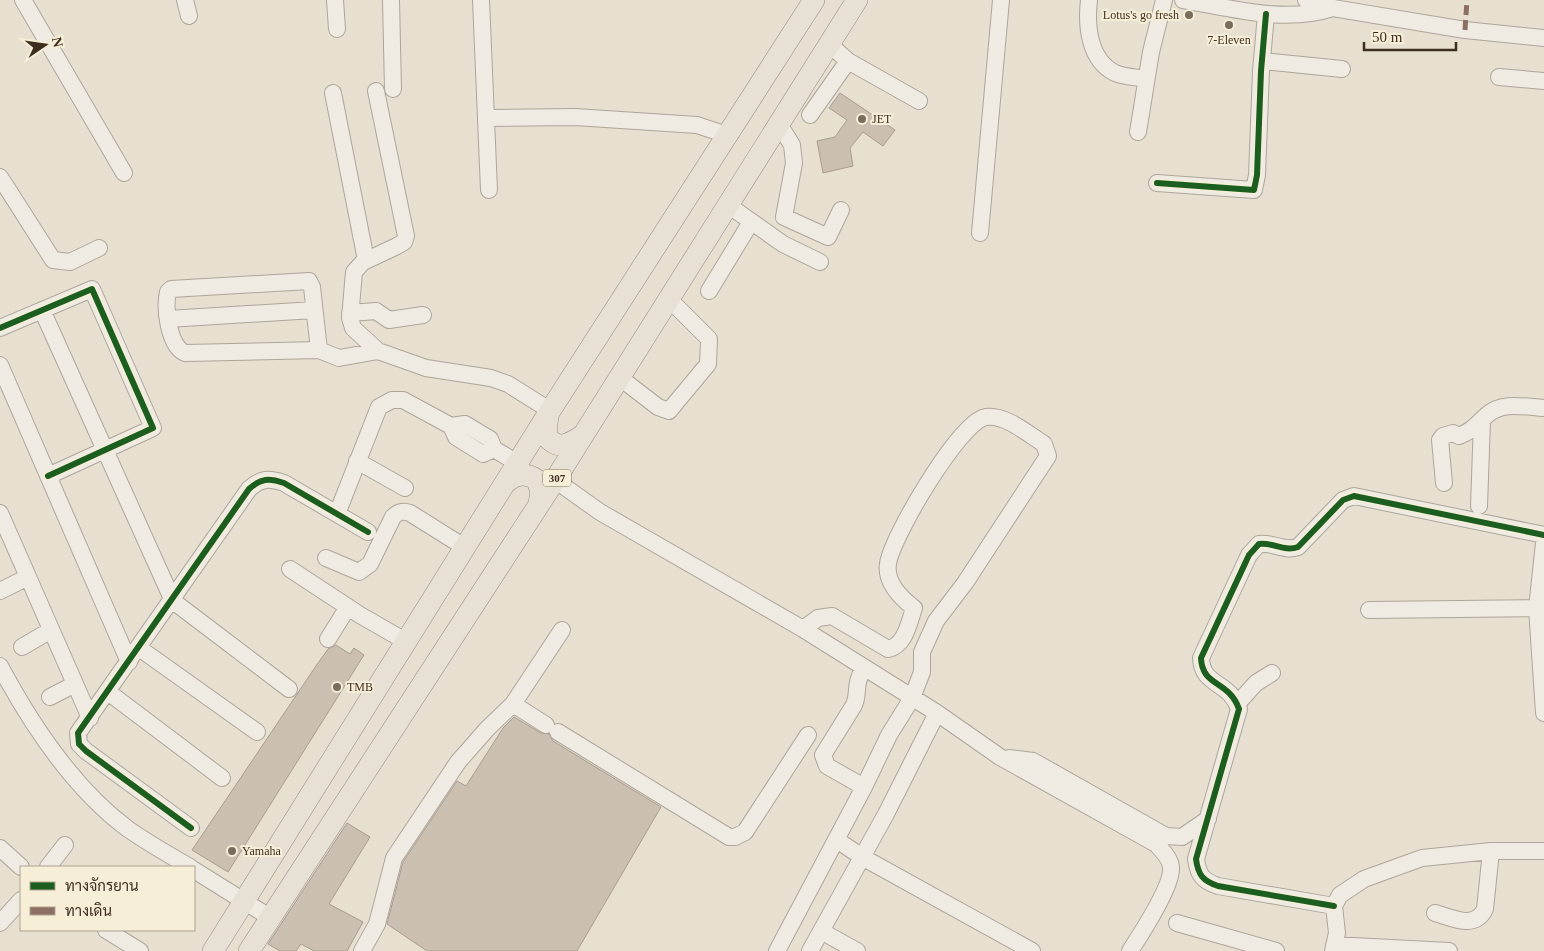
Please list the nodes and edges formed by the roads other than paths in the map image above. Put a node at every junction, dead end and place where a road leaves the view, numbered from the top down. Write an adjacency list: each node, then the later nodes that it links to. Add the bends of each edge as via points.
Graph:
1 (23, 0): 34 (street)
2 (185, 0): 15 (street)
3 (335, 0): 16 (street)
4 (390, 0): 25 (street)
5 (482, 0): 30 (street)
6 (814, 0): 33 (main road)
7 (857, 0): 18 (main road, 307)
8 (1001, 0): 41 (street)
9 (1089, 0): 23 (street, via 1087,17 1092,45 1102,65 1118,74)
10 (1164, 0): 23 (street)
11 (1183, 0): 14 (street)
12 (1306, 0): 13 (street)
13 (1333, 8): 14 (street, via 1315,14); 17 (street, via 1465,30)
14 (1266, 14): 20 (street)
15 (190, 16)
16 (338, 29)
17 (1544, 38)
18 (830, 45): 19 (street); 31 (main road, 307)
19 (848, 61): 28 (street); 29 (street)
20 (1262, 61): 21 (street); 36 (street, via 1254,190)
21 (1342, 70)
22 (1499, 77): 24 (street)
23 (1146, 79): 32 (street)
24 (1544, 81)
25 (393, 89)
26 (376, 91): 43 (street, via 406,236 404,242)
27 (333, 93): 43 (street)
28 (919, 101)
29 (810, 115)
30 (487, 118): 33 (street, via 575,117 697,125); 37 (street)
31 (779, 124): 38 (main road, 307); 39 (street, via 792,145 794,163 784,217 828,237)
32 (1138, 132)
33 (727, 135): 58 (main road)
34 (124, 174)
35 (0, 178): 42 (street, via 53,260 70,262)
36 (1157, 183)
37 (489, 190)
38 (728, 206): 40 (street); 46 (main road, 307)
39 (841, 210)
40 (751, 222): 44 (street, via 783,244); 45 (street)
41 (980, 233)
42 (99, 248)
43 (366, 260): 49 (street, via 354,272)
44 (820, 262)
45 (709, 291)
46 (669, 299): 56 (main road, 307); 56 (street, via 709,339 708,364 668,411 658,408)
47 (42, 310): 52 (street); 61 (street); 61 (street, via 92,288 154,428)
48 (314, 310): 51 (street); 51 (street, via 312,287 309,281 302,280 172,289 166,298); 53 (street)
49 (350, 312): 50 (street, via 376,311 389,320); 54 (street, via 353,328)
50 (423, 315)
51 (168, 319): 53 (street, via 179,350 186,353)
52 (0, 328)
53 (319, 350): 54 (street, via 339,358)
54 (378, 351): 58 (street, via 426,368 491,378 508,384)
55 (0, 366): 64 (street)
56 (619, 377): 60 (main road, 307)
57 (1544, 408): 59 (street, via 1500,407)
58 (549, 413): 60 (main road, via 546,436 555,445 562,446); 63 (main road)
59 (1482, 421): 66 (street, via 1475,429 1459,436 1454,433 1443,436 1440,440); 69 (street)
60 (582, 436): 65 (main road, 307)
61 (105, 451): 64 (street); 79 (street)
62 (357, 461): 63 (street, via 379,407 392,400 403,400 451,426 456,437 483,454 494,449); 67 (street); 70 (street)
63 (513, 473): 68 (main road, via 526,474 537,480 541,492); 74 (main road)
64 (48, 476): 92 (street)
65 (555, 480): 68 (main road, 307); 85 (street, via 600,512)
66 (1444, 483)
67 (405, 488)
68 (539, 503): 128 (main road, 307)
69 (1479, 506)
70 (337, 514): 72 (street); 79 (street, via 284,483 258,480 249,488)
71 (1, 518): 77 (street)
72 (368, 532)
73 (1544, 544): 82 (street); 103 (street, via 1354,496 1344,500 1298,548 1289,550 1267,543 1259,544 1249,555 1201,658 1201,668 1206,677 1234,696)
74 (466, 548): 75 (street, via 404,511 393,517 370,564 364,569 359,572 348,569); 89 (main road)
75 (326, 558)
76 (290, 569): 80 (street)
77 (28, 577): 78 (street); 86 (street)
78 (0, 591)
79 (172, 601): 91 (street); 98 (street)
80 (348, 607): 88 (street); 89 (street)
81 (914, 608): 84 (street); 84 (street, via 897,595 887,565 900,531 953,444 984,417 998,417 1044,444 1048,456 965,583); 85 (street, via 905,634 898,645 888,649 832,616 818,618)
82 (1536, 608): 83 (street); 96 (street)
83 (1369, 610)
84 (936, 621): 101 (street, via 922,652 922,672)
85 (803, 629): 94 (street)
86 (51, 630): 90 (street); 97 (street)
87 (562, 630): 102 (street)
88 (328, 638)
89 (407, 642): 125 (main road)
90 (22, 647)
91 (139, 648): 92 (street); 107 (street)
92 (129, 662): 99 (street)
93 (0, 666): 122 (street, via 58,758 88,791 128,828)
94 (864, 668): 101 (street); 111 (street, via 856,681 854,705 822,756 827,766)
95 (1272, 673): 103 (street, via 1256,683)
96 (1542, 678): 105 (street)
97 (75, 684): 100 (street); 106 (street)
98 (289, 689)
99 (108, 692): 106 (street); 110 (street)
100 (50, 697)
101 (912, 698): 104 (street); 111 (street, via 889,735)
102 (513, 704): 108 (street, via 729,837 744,832); 137 (street, via 458,762 394,858 377,924)
103 (1237, 704): 112 (street, via 1237,721)
104 (937, 713): 109 (street); 119 (street)
105 (1544, 713)
106 (90, 718): 113 (street, via 78,733 79,744)
107 (257, 732)
108 (808, 735)
109 (1000, 757): 112 (street, via 1033,761 1166,836 1182,837); 142 (street, via 1156,844 1164,852 1171,865 1170,876)
110 (222, 778)
111 (864, 787): 114 (street)
112 (1208, 818): 126 (street, via 1196,859 1198,872 1206,882)
113 (191, 828)
114 (836, 840): 119 (street); 138 (street)
115 (65, 845): 121 (street)
116 (0, 848): 120 (street)
117 (1491, 851): 118 (street); 126 (street, via 1408,862 1352,886 1340,895); 127 (street, via 1485,909 1481,917 1464,921)
118 (1544, 851)
119 (862, 857): 131 (street); 141 (street)
120 (20, 866)
121 (49, 866)
122 (188, 866)
123 (195, 871): 125 (street)
124 (20, 901): 129 (street)
125 (244, 902): 128 (street); 136 (main road)
126 (1334, 906): 133 (street, via 1337,932)
127 (1435, 914)
128 (271, 918): 134 (main road, 307)
129 (0, 923)
130 (1177, 923): 143 (street)
131 (821, 930): 139 (street); 140 (street)
132 (108, 931): 135 (street)
133 (1334, 948): 144 (street)
134 (251, 950)
135 (140, 951)
136 (213, 951)
137 (362, 951)
138 (777, 951)
139 (810, 951)
140 (857, 951)
141 (1032, 951)
142 (1130, 951)
143 (1276, 951)
144 (1449, 951)

